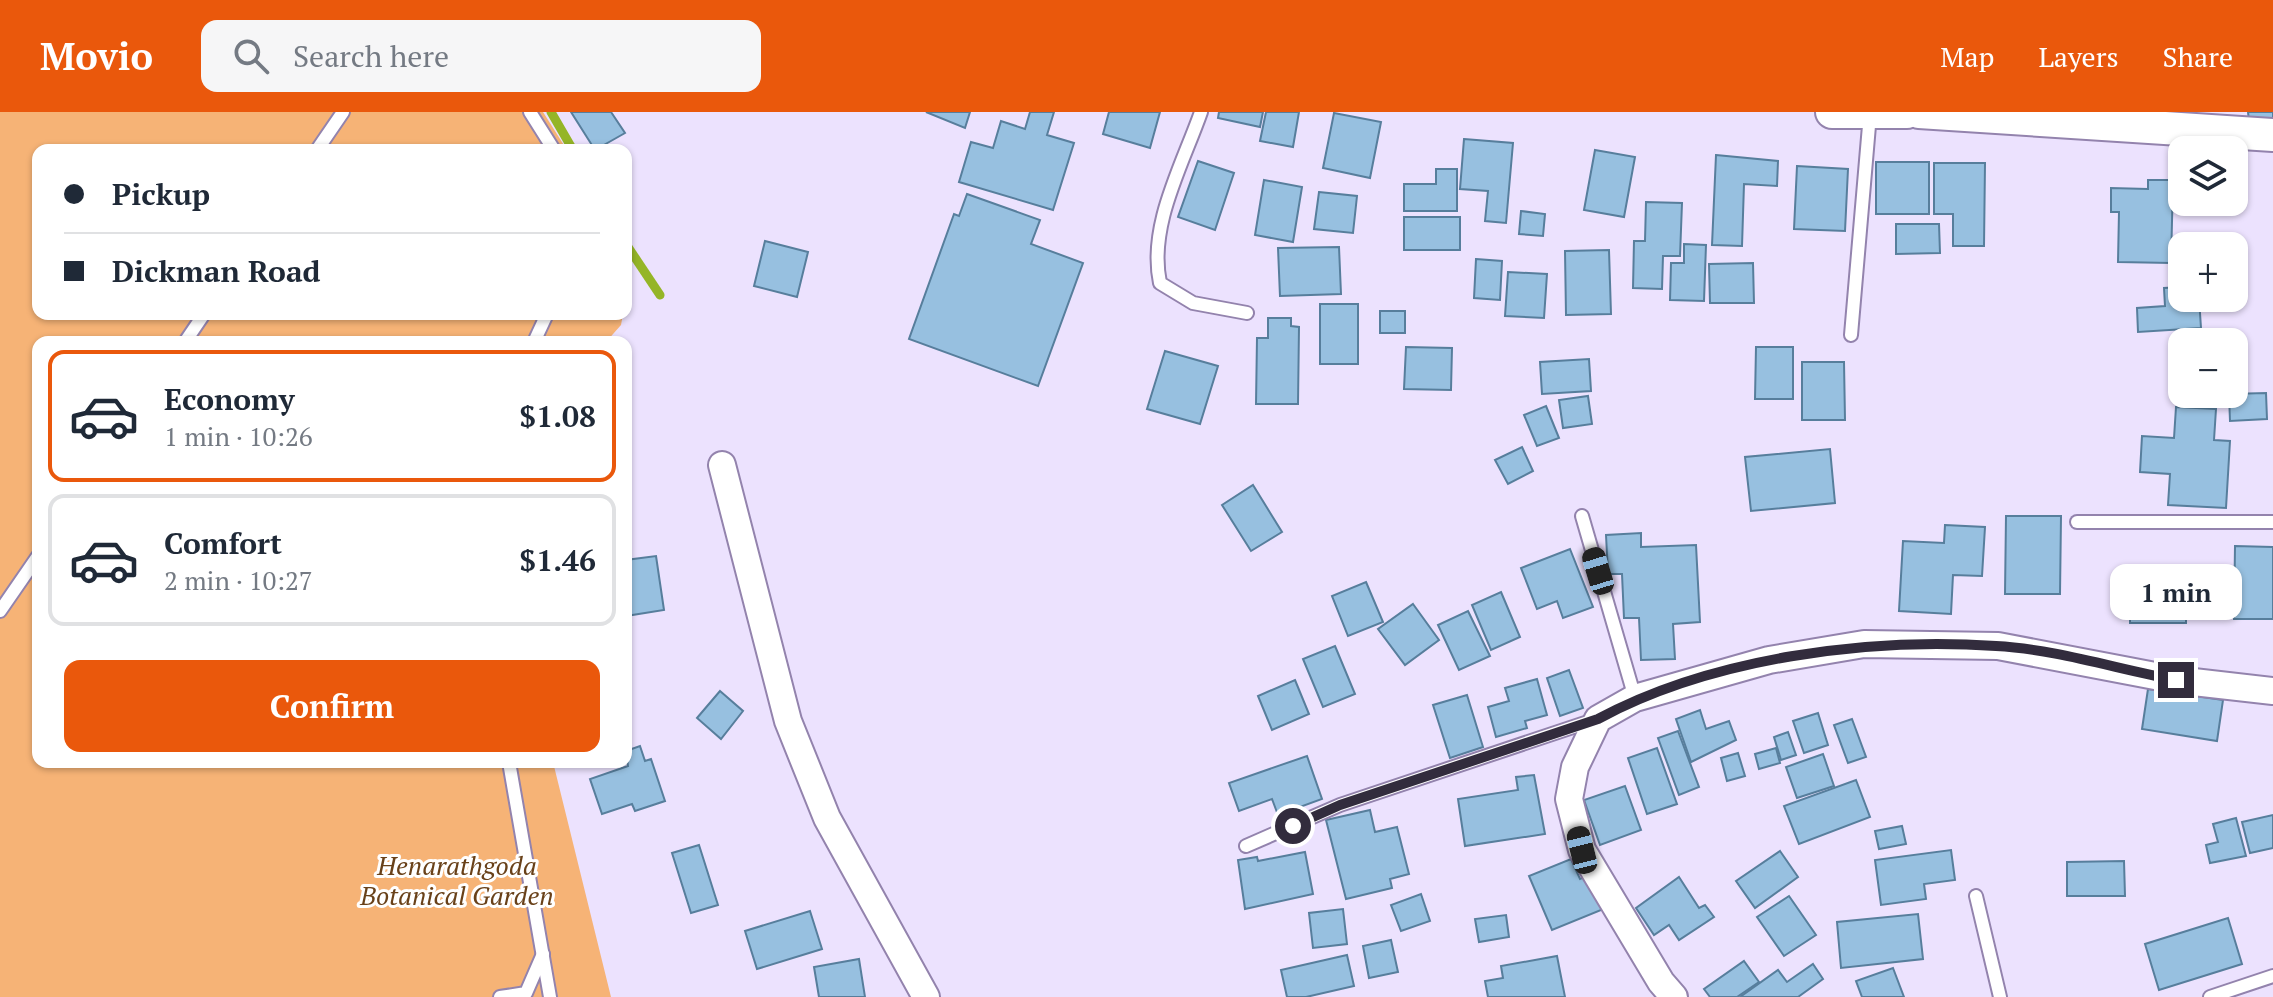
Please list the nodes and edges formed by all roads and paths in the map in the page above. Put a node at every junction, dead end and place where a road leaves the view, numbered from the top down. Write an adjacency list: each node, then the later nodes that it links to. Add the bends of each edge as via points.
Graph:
1 (343, 112): 9 (lane)
2 (530, 112): 10 (lane)
3 (1201, 112): 11 (lane, via 1164,215 1155,259 1160,283 1193,303)
4 (1832, 112): 7 (street)
5 (1907, 112): 7 (street)
6 (1919, 112): 8 (street)
7 (1870, 114): 12 (lane)
8 (2273, 135)
9 (321, 144)
10 (550, 144)
11 (1247, 313)
12 (1851, 335)
13 (722, 465): 29 (street, via 788,721 827,818)
14 (1582, 516): 20 (lane)
15 (2077, 522): 16 (lane)
16 (2273, 522)
17 (32, 565): 18 (lane)
18 (0, 611)
19 (2273, 691): 20 (street, via 2176,680 1998,646 1864,644 1769,660)
20 (1635, 698): 21 (street)
21 (1598, 719): 23 (lane, via 1340,805); 30 (street, via 1575,767 1569,799 1582,850)
22 (510, 768): 25 (lane)
23 (1246, 846)
24 (1976, 896): 31 (lane)
25 (544, 951): 27 (lane, via 526,993); 28 (lane)
26 (2273, 976): 32 (lane)
27 (500, 997)
28 (550, 997)
29 (926, 997)
30 (1674, 997)
31 (2000, 997)
32 (2210, 997)

